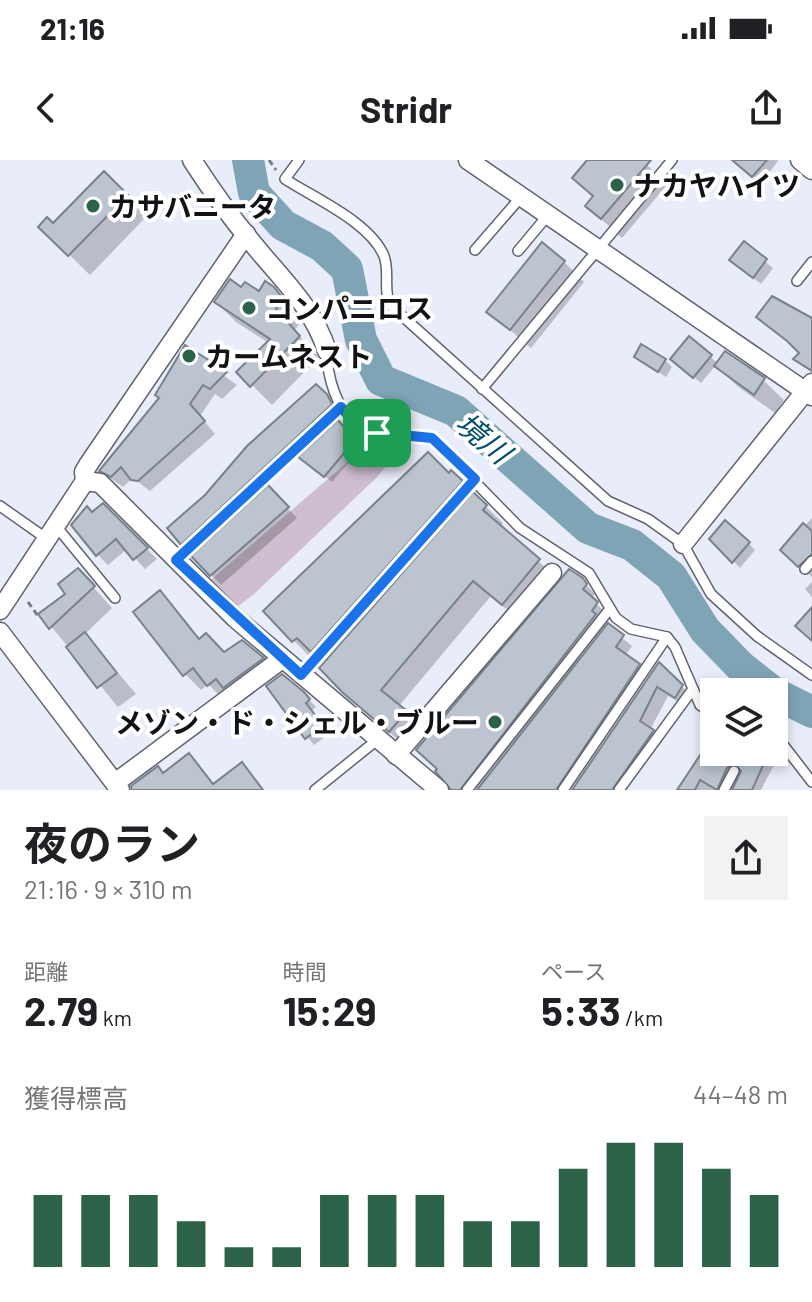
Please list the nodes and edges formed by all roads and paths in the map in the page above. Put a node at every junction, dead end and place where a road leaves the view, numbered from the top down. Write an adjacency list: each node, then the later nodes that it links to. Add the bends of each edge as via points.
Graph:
1 (192, 160): 9 (street)
2 (299, 160): 16 (lane, via 285,179 371,236 387,263 390,305)
3 (468, 160): 7 (street)
4 (672, 160): 11 (lane)
5 (800, 160): 6 (street)
6 (812, 170)
7 (521, 197): 8 (street); 10 (lane)
8 (548, 215): 11 (street); 12 (lane)
9 (246, 234): 15 (street, via 307,308); 20 (street, via 88,465)
10 (475, 250)
11 (598, 250): 16 (lane); 17 (street)
12 (518, 251)
13 (812, 262): 14 (lane)
14 (797, 281)
15 (327, 351): 18 (lane)
16 (482, 389): 23 (lane, via 608,501 648,519)
17 (810, 390): 23 (street)
18 (341, 407): 19 (lane, via 361,431 432,438); 24 (lane)
19 (475, 479): 29 (lane, via 520,528 589,573); 34 (lane)
20 (85, 481): 22 (street); 24 (street, via 100,483)
21 (0, 506): 22 (lane)
22 (51, 533): 26 (lane); 28 (street)
23 (683, 544): 35 (lane, via 711,594)
24 (176, 560): 33 (street)
25 (552, 573): 40 (street)
26 (115, 598)
27 (31, 607): 30 (path)
28 (0, 610)
29 (609, 610): 32 (lane, via 631,629); 46 (lane)
30 (38, 616)
31 (0, 632): 43 (street)
32 (667, 637): 36 (lane); 47 (lane)
33 (282, 659): 34 (street); 43 (street)
34 (301, 675): 38 (street)
35 (812, 675)
36 (693, 689): 37 (lane); 48 (lane)
37 (700, 705)
38 (377, 740): 40 (street); 44 (lane)
39 (788, 751): 42 (lane)
40 (396, 755): 45 (street)
41 (734, 771): 49 (lane)
42 (812, 782)
43 (117, 786)
44 (315, 790)
45 (439, 790)
46 (467, 790)
47 (563, 790)
48 (619, 790)
49 (724, 790)

